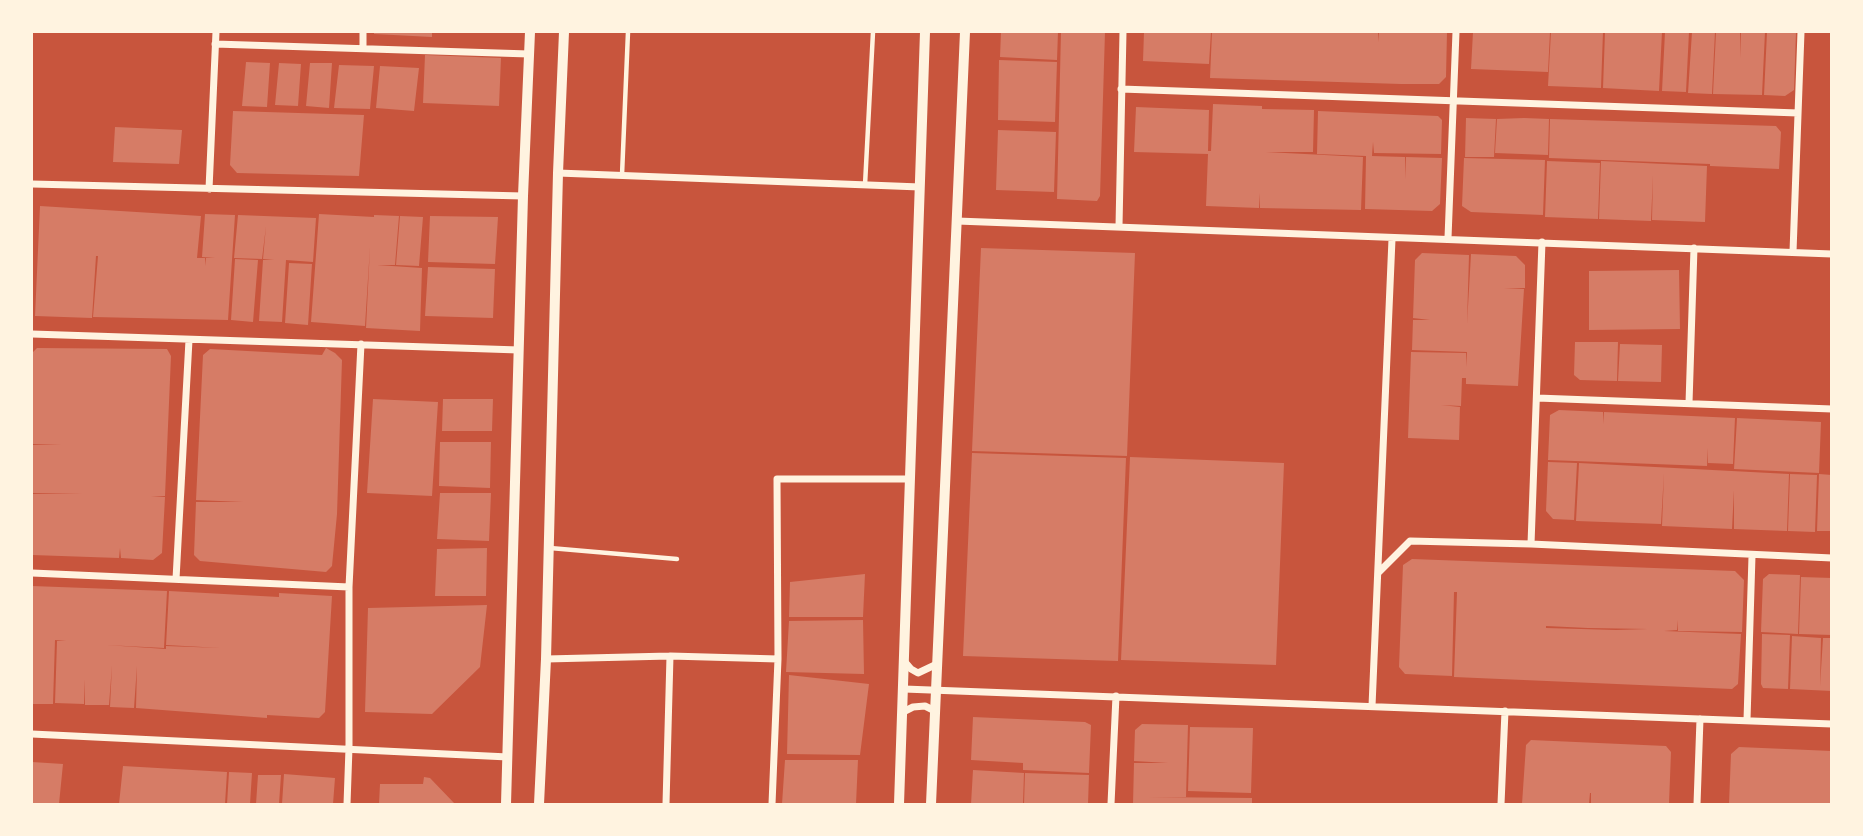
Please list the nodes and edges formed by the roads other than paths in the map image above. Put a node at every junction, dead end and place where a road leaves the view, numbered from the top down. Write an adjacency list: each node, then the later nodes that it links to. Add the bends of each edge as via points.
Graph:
1 (216, 32): 12 (street)
2 (363, 32): 13 (street)
3 (530, 32): 14 (street)
4 (564, 32): 18 (street)
5 (628, 32): 19 (lane)
6 (873, 32): 21 (lane)
7 (925, 32): 22 (street)
8 (965, 32): 25 (street)
9 (1123, 32): 15 (street)
10 (1456, 32): 16 (street)
11 (1801, 32): 17 (street)
12 (215, 44): 13 (street); 23 (street)
13 (363, 48): 14 (street)
14 (529, 54): 24 (street)
15 (1121, 89): 16 (street); 26 (street)
16 (1452, 101): 17 (street); 27 (street)
17 (1798, 113): 31 (street)
18 (558, 173): 19 (street); 42 (street)
19 (622, 175): 21 (street)
20 (32, 184): 23 (street)
21 (864, 185): 22 (street)
22 (920, 187): 40 (street)
23 (209, 190): 24 (street)
24 (523, 196): 36 (street)
25 (957, 221): 26 (street); 54 (street)
26 (1119, 226): 28 (street)
27 (1448, 238): 28 (street); 29 (street)
28 (1392, 239): 47 (street)
29 (1542, 242): 30 (street); 37 (street)
30 (1694, 248): 31 (street); 38 (street)
31 (1793, 252): 32 (street)
32 (1832, 254)
33 (32, 334): 34 (street)
34 (189, 340): 35 (street); 48 (street)
35 (361, 344): 36 (street); 49 (street)
36 (519, 350): 67 (street)
37 (1537, 397): 38 (street); 41 (street)
38 (1689, 403): 39 (street)
39 (1832, 409)
40 (909, 479): 52 (street, via 778,479); 53 (street)
41 (1531, 544): 43 (street); 47 (street, via 1410,541)
42 (549, 548): 45 (lane); 51 (street)
43 (1752, 556): 44 (street); 63 (street)
44 (1832, 558)
45 (677, 559)
46 (32, 573): 48 (street)
47 (1378, 573): 58 (street)
48 (176, 579): 49 (street)
49 (349, 587): 66 (street)
50 (670, 656): 51 (street); 52 (street); 71 (street)
51 (546, 659): 70 (street)
52 (778, 659): 72 (street)
53 (905, 662): 54 (street, via 919,673); 55 (street)
54 (937, 664): 56 (street)
55 (904, 689): 56 (street); 61 (street)
56 (936, 689): 57 (street); 59 (street)
57 (1116, 696): 58 (street); 75 (street)
58 (1372, 706): 60 (street)
59 (935, 711): 61 (street, via 925,706); 74 (street)
60 (1505, 711): 62 (street); 76 (street)
61 (903, 712): 73 (street)
62 (1700, 719): 63 (street); 77 (street)
63 (1746, 720): 64 (street)
64 (1832, 724)
65 (32, 734): 66 (street)
66 (349, 748): 67 (street); 68 (street)
67 (508, 757): 69 (street)
68 (347, 804)
69 (506, 804)
70 (539, 804)
71 (667, 804)
72 (772, 804)
73 (899, 804)
74 (931, 804)
75 (1111, 804)
76 (1501, 804)
77 (1697, 804)

